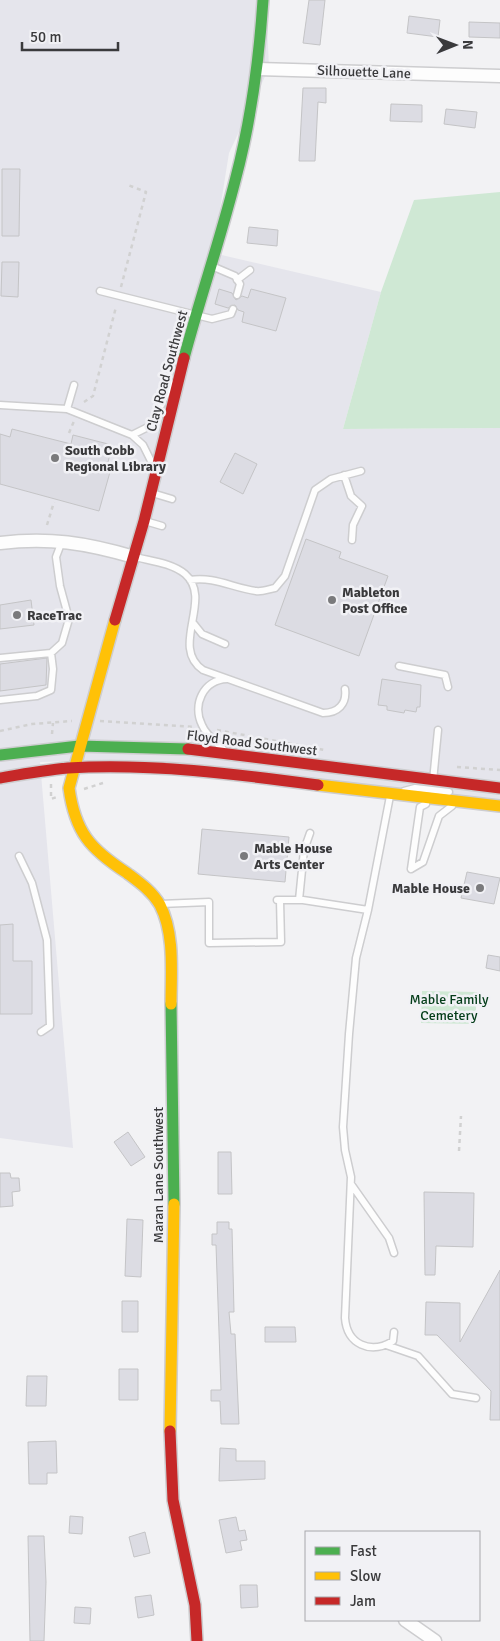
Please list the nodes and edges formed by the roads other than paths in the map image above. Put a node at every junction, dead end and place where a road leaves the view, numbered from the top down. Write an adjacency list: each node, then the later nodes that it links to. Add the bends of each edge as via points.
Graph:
1 (263, 0): 2 (street, Clay Road Southwest)
2 (258, 69): 3 (street, Silhouette Lane); 4 (street, Clay Road Southwest)
3 (500, 76)
4 (212, 267): 6 (lane, via 235,276); 10 (street, Clay Road Southwest)
5 (250, 270): 6 (lane)
6 (237, 280): 8 (lane, via 240,284)
7 (100, 291): 10 (lane)
8 (238, 295)
9 (233, 309): 10 (lane, via 231,314 212,318)
10 (197, 315): 11 (street, Clay Road Southwest)
11 (185, 356): 15 (lane, via 152,425); 17 (street, Clay Road Southwest)
12 (74, 385): 14 (lane)
13 (0, 405): 14 (lane)
14 (67, 409): 15 (lane)
15 (132, 435): 17 (lane, via 143,445)
16 (361, 471): 18 (lane)
17 (156, 472): 19 (street, Clay Road Southwest)
18 (344, 475): 24 (lane, via 351,496 362,506 353,525); 27 (lane, via 315,490 284,576 275,588 258,591 221,581)
19 (151, 492): 20 (lane); 21 (street, Clay Road Southwest)
20 (172, 499)
21 (144, 521): 22 (lane); 26 (street, Clay Road Southwest)
22 (162, 526)
23 (62, 540): 25 (street); 26 (street); 30 (lane, via 56,556 69,619 62,643)
24 (352, 540)
25 (0, 543)
26 (134, 557): 27 (lane, via 175,568); 38 (street, Clay Road Southwest)
27 (190, 580): 28 (lane)
28 (194, 624): 29 (lane, via 202,634); 33 (lane, via 189,644 194,662 203,670)
29 (225, 644)
30 (50, 652): 31 (lane); 36 (lane, via 53,669 51,690 37,696)
31 (0, 658)
32 (399, 666): 34 (lane, via 445,675)
33 (230, 679): 35 (lane, via 324,713 341,707); 39 (lane, via 217,680 206,687 199,698 198,708 202,725)
34 (448, 687)
35 (345, 690)
36 (0, 700)
37 (438, 730): 43 (lane)
38 (79, 746): 39 (street, Floyd Road Southwest); 40 (street, Floyd Road Southwest); 41 (street, Maran Lane Southwest)
39 (228, 754): 43 (street, Floyd Road Southwest)
40 (0, 755)
41 (74, 768): 42 (street); 47 (street, via 157,768 216,773); 54 (street, Maran Lane Southwest, via 69,788 71,803 84,838 100,855 145,887)
42 (0, 778)
43 (433, 782): 44 (street, Floyd Road Southwest)
44 (500, 788)
45 (500, 792): 46 (lane)
46 (475, 793)
47 (389, 796): 48 (lane, via 415,788); 49 (street); 55 (lane)
48 (456, 798): 49 (street); 49 (lane, via 439,816 423,862 411,868 420,807); 50 (street)
49 (432, 800)
50 (500, 806)
51 (310, 833): 53 (lane, via 304,850)
52 (19, 856): 56 (lane, via 32,883 47,940 50,1026)
53 (299, 900): 54 (lane, via 279,900 281,942 209,943 209,902); 55 (lane)
54 (159, 904): 63 (street, Maran Lane Southwest, via 166,922 171,958 175,1155 170,1423 172,1500 196,1605)
55 (368, 910): 57 (lane, via 356,958 349,1034 344,1127)
56 (41, 1032)
57 (351, 1184): 58 (lane, via 389,1238); 60 (lane, via 346,1329 356,1343)
58 (394, 1253)
59 (394, 1332): 60 (lane, via 392,1341)
60 (386, 1345): 61 (lane, via 418,1356 452,1394)
61 (476, 1398)
62 (406, 1621): 64 (street)
63 (197, 1641)
64 (435, 1641)

